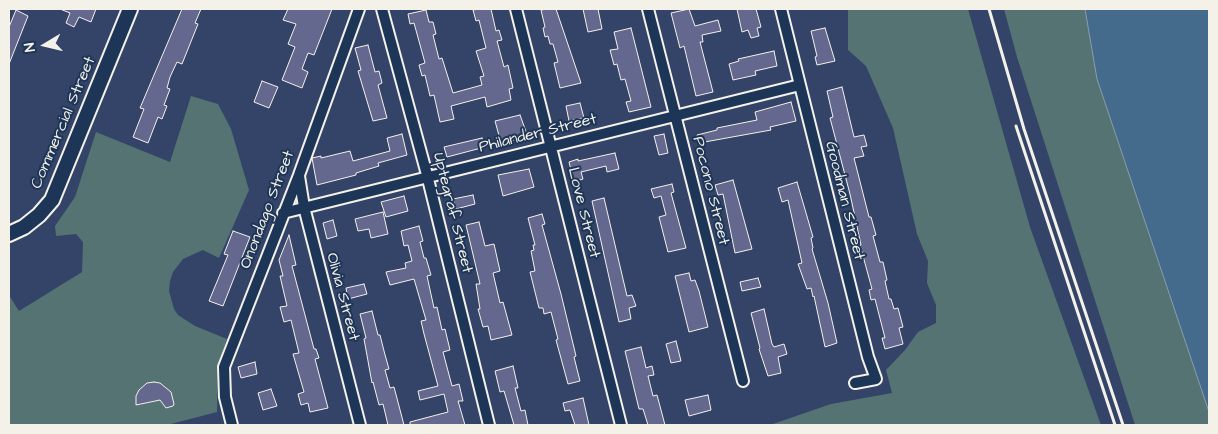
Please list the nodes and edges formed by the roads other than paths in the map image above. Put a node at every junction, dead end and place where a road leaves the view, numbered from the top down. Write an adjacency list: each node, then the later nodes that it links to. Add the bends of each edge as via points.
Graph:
1 (130, 9): 14 (main road, Commercial Street, via 52,200 39,215)
2 (359, 9): 10 (street, Onondago Street)
3 (382, 9): 11 (street, Uptegraf Street)
4 (516, 9): 9 (street, Love Street)
5 (648, 9): 8 (street, Pocono Street)
6 (781, 9): 7 (street, Goodman Street)
7 (800, 85): 8 (street, Philander Street); 16 (street, Goodman Street, via 876,379)
8 (675, 115): 9 (street, Philander Street); 15 (street, Pocono Street)
9 (550, 146): 11 (street, Philander Street); 20 (street, Love Street)
10 (298, 175): 12 (street, Olivia Street); 13 (street, Onondago Street)
11 (427, 177): 12 (street, Philander Street); 19 (street, Uptegraf Street)
12 (304, 207): 13 (street, Philander Street); 18 (street, Olivia Street)
13 (283, 213): 17 (street, Onondago Street, via 224,366 225,397)
14 (9, 234)
15 (743, 381)
16 (855, 383)
17 (232, 425)
18 (360, 425)
19 (489, 425)
20 (620, 425)

